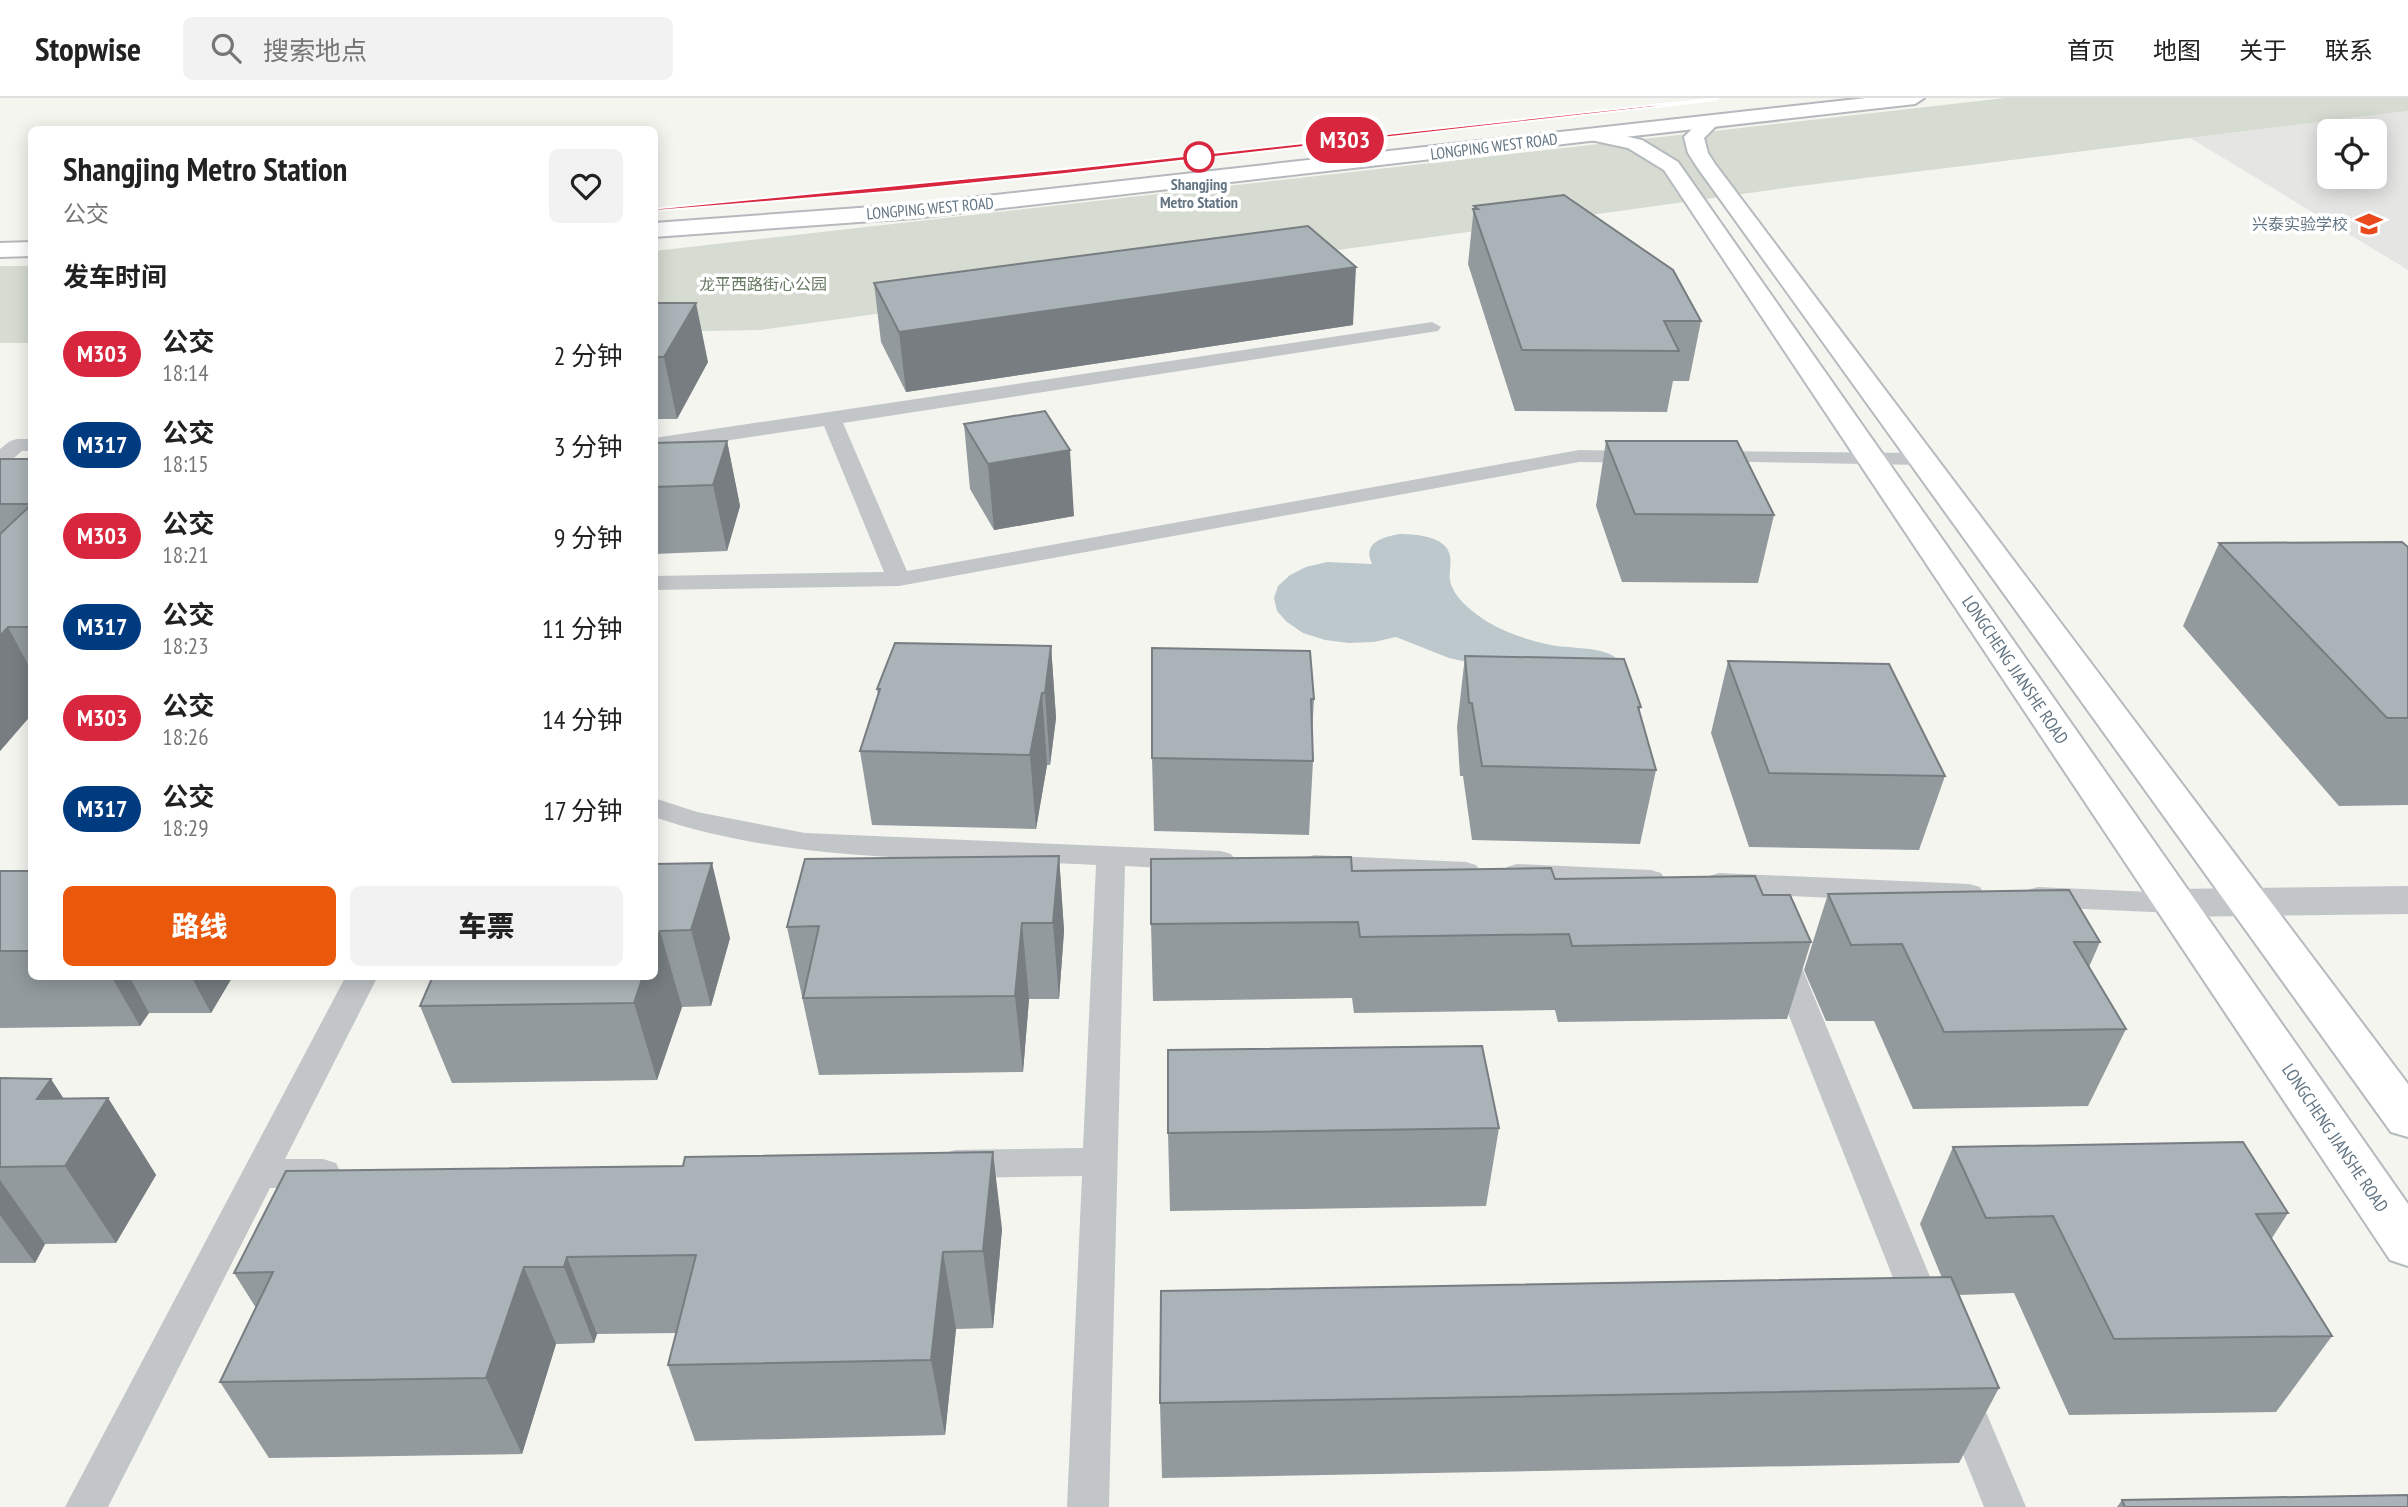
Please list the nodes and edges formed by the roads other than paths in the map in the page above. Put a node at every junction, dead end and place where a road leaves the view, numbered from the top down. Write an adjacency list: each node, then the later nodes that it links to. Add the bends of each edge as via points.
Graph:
1 (1915, 98): 2 (street, LONGPING WEST ROAD)
2 (1710, 121): 3 (street, LONGPING WEST ROAD); 16 (street, via 1694,137 1698,153)
3 (1593, 135): 6 (street, LONGPING WEST ROAD, via 941,208); 15 (street, LONGCHENG JIANSHE ROAD, via 1641,144 1671,166)
4 (0, 230): 5 (street)
5 (28, 230)
6 (658, 230)
7 (28, 249): 8 (street)
8 (0, 250)
9 (1432, 327): 10 (lane)
10 (831, 419): 11 (lane); 18 (lane)
11 (658, 443)
12 (28, 445): 17 (lane, via 18,445)
13 (1662, 457): 18 (lane, via 1579,456)
14 (1690, 457): 15 (lane)
15 (1871, 458): 16 (lane); 27 (street, LONGCHENG JIANSHE ROAD)
16 (1922, 459): 26 (street)
17 (0, 460)
18 (898, 579): 19 (lane)
19 (658, 583)
20 (658, 808): 21 (lane, via 692,820 805,842)
21 (1111, 856): 22 (lane); 30 (lane)
22 (1250, 862)
23 (1292, 864): 24 (lane)
24 (1751, 884): 27 (lane); 37 (lane)
25 (2408, 900): 26 (street)
26 (2248, 902): 27 (street); 29 (street)
27 (2175, 903): 34 (street, LONGCHENG JIANSHE ROAD)
28 (360, 980): 33 (lane)
29 (2408, 1119)
30 (1100, 1162): 31 (lane); 36 (lane)
31 (921, 1164)
32 (356, 1173): 33 (lane)
33 (259, 1174): 35 (lane)
34 (2408, 1245)
35 (86, 1507)
36 (1088, 1507)
37 (2006, 1507)

